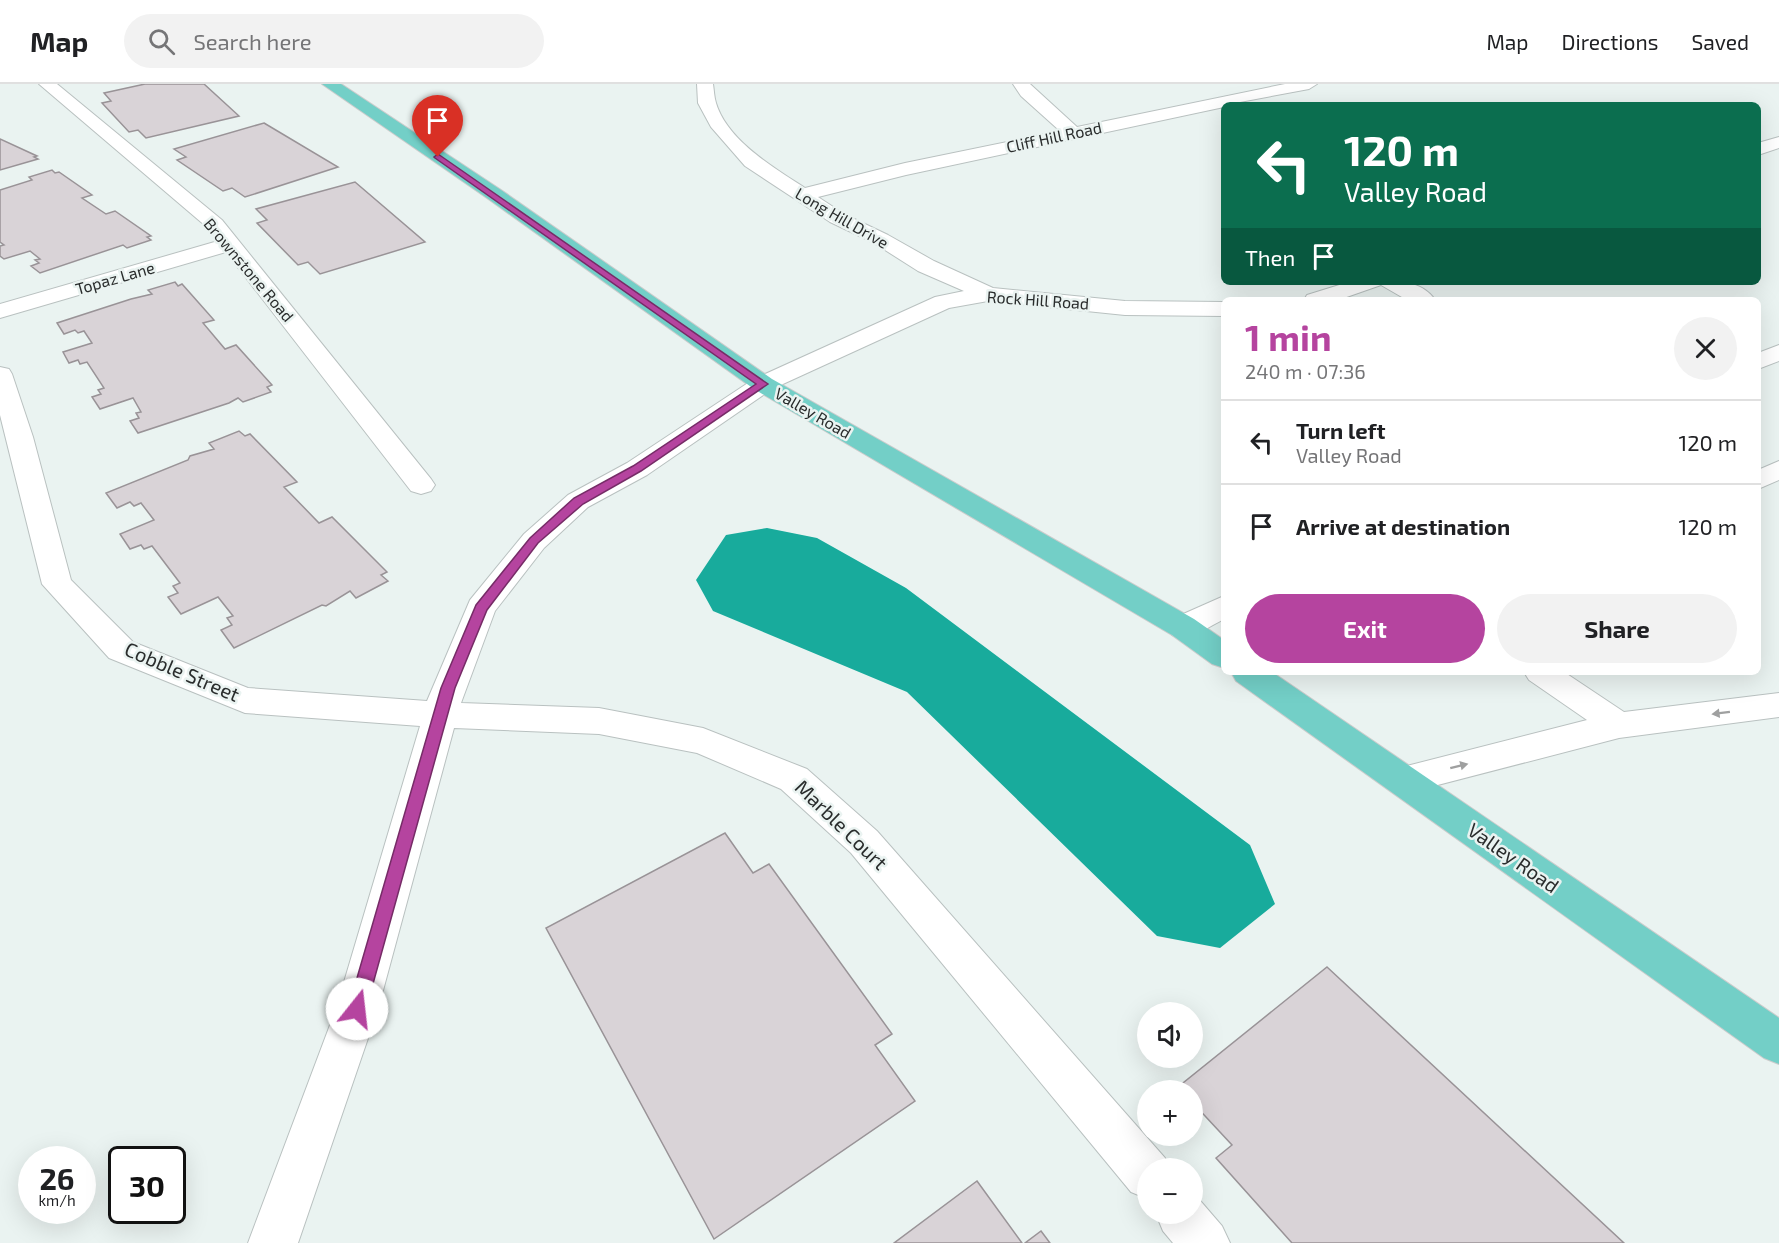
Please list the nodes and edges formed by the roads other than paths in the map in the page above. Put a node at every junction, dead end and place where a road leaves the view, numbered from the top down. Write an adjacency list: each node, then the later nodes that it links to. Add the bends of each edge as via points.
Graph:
1 (47, 84): 12 (street, Brownstone Road, via 215,224)
2 (330, 84): 23 (main road, Valley Road)
3 (705, 84): 11 (street, Long Hill Drive, via 707,103 720,127 752,162)
4 (1022, 84): 8 (street)
5 (1309, 84): 6 (street, Cliff Hill Road)
6 (1228, 102)
7 (1221, 104): 8 (street, Cliff Hill Road)
8 (1073, 133): 11 (street, Cliff Hill Road)
9 (1779, 142): 10 (street)
10 (1761, 148)
11 (801, 195): 15 (street, Long Hill Drive, via 926,266)
12 (231, 244): 19 (street, Topaz Lane); 27 (street, Brownstone Road)
13 (1362, 285): 16 (street)
14 (1396, 285): 17 (street)
15 (988, 294): 18 (street, Rock Hill Road, via 1125,308); 23 (street, Rock Hill Road, via 943,302)
16 (1324, 297)
17 (1418, 297)
18 (1221, 309)
19 (0, 311)
20 (1779, 352): 21 (lane)
21 (1761, 361)
22 (0, 374): 24 (street, Cobble Street)
23 (763, 384): 29 (main road, Valley Road); 34 (street, Rock Hill Road, via 637,469 578,501 534,541 481,608)
24 (10, 440): 34 (street, Cobble Street, via 57,584 122,650 245,700)
25 (1779, 469): 26 (lane)
26 (1761, 479)
27 (421, 485)
28 (1221, 608): 29 (lane)
29 (1184, 627): 30 (main road, Valley Road)
30 (1221, 654)
31 (1252, 675): 36 (main road, Valley Road)
32 (1544, 675): 35 (lane)
33 (1779, 705): 35 (lane, one-way to 35)
34 (440, 715): 38 (street, Marble Court, via 599,721 703,741 794,779 864,842); 40 (street, Rock Hill Road, via 357,1009)
35 (1619, 725): 36 (lane, one-way to 35)
36 (1403, 780): 37 (main road, Valley Road)
37 (1779, 1043)
38 (1137, 1162)
39 (1189, 1224): 41 (street)
40 (273, 1243)
41 (1205, 1243)

